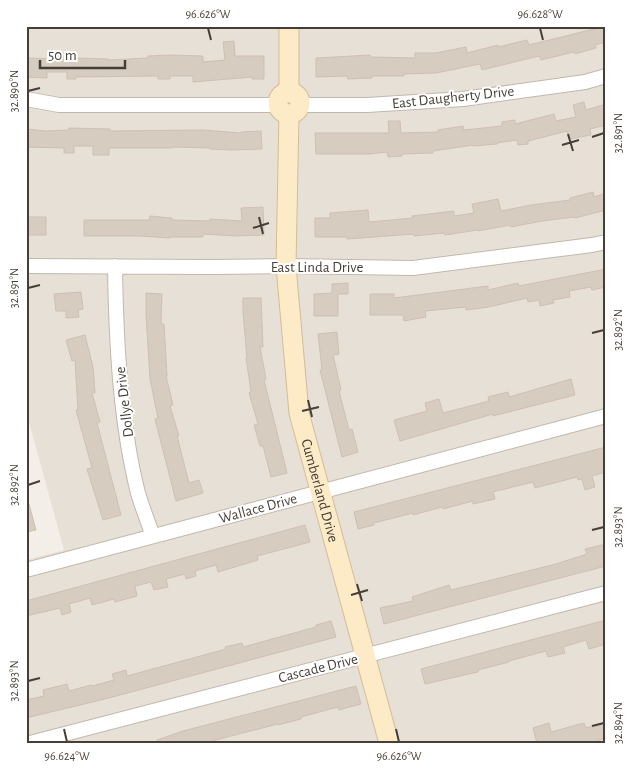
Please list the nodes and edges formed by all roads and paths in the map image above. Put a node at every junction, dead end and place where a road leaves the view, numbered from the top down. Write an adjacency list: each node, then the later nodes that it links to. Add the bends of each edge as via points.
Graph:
1 (289, 26): 4 (street, Cumberland Drive)
2 (606, 76): 4 (street, East Daugherty Drive, via 585,82 463,99 367,105)
3 (26, 99): 4 (street, East Daugherty Drive, via 59,104)
4 (289, 104): 8 (street, Cumberland Drive)
5 (606, 242): 8 (street, East Linda Drive, via 413,268)
6 (26, 266): 7 (street, East Linda Drive)
7 (115, 266): 8 (street, East Linda Drive); 11 (street, Dollye Drive, via 116,335 127,431 138,492)
8 (286, 266): 10 (street, Cumberland Drive, via 299,413)
9 (606, 416): 10 (street, Wallace Drive)
10 (320, 492): 11 (street, Wallace Drive); 14 (street, Cumberland Drive)
11 (153, 536): 12 (street, Wallace Drive)
12 (26, 570)
13 (606, 593): 14 (street, Cascade Drive)
14 (364, 656): 15 (street, Cascade Drive); 16 (street, Cumberland Drive)
15 (30, 743)
16 (389, 743)

